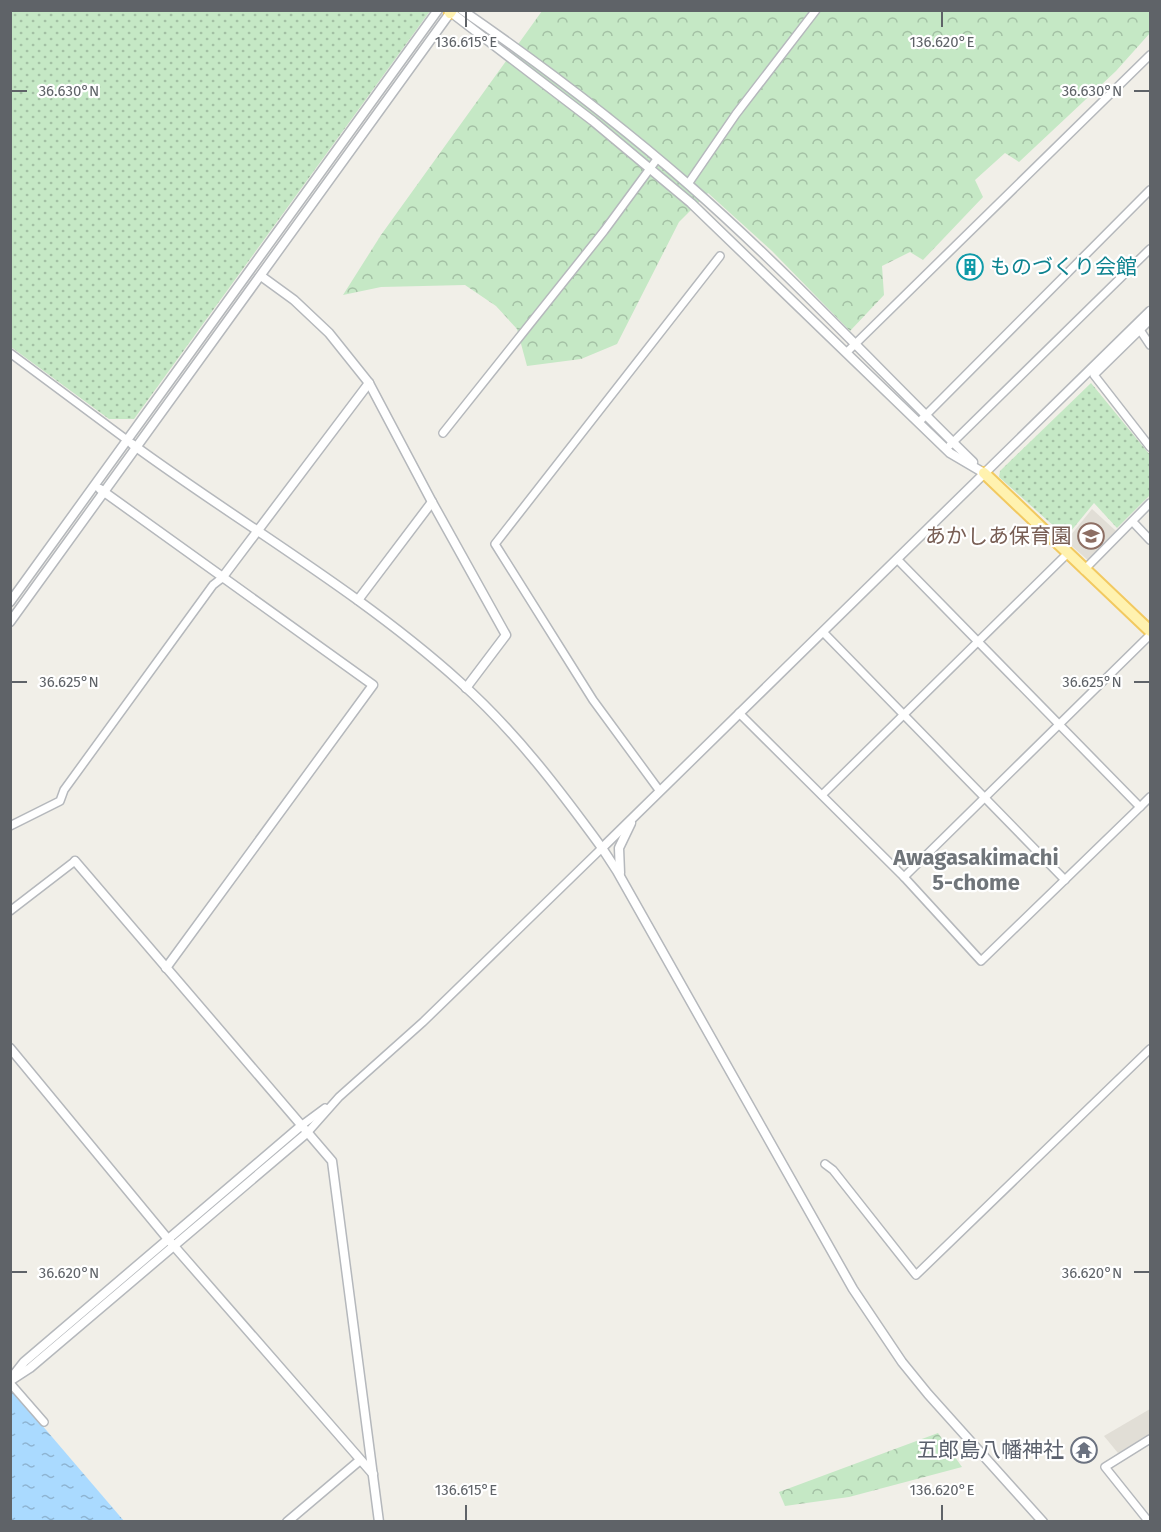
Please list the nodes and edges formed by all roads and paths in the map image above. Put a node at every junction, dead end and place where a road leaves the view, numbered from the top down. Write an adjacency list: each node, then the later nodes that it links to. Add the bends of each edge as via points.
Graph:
1 (438, 10): 24 (street)
2 (462, 10): 6 (street, via 549,72)
3 (816, 10): 8 (street)
4 (450, 11): 7 (street); 12 (street)
5 (1150, 55): 16 (street)
6 (657, 159): 7 (street); 8 (street)
7 (651, 168): 18 (street); 23 (street)
8 (688, 184): 16 (street)
9 (1150, 190): 21 (street)
10 (1150, 249): 25 (street)
11 (720, 256): 50 (street, via 495,544 593,700)
12 (261, 276): 20 (street, via 329,333); 26 (street)
13 (1150, 311): 28 (street)
14 (1150, 320): 15 (street)
15 (1140, 330): 17 (street); 27 (street, via 1094,375)
16 (855, 344): 18 (street); 21 (street)
17 (1150, 345)
18 (847, 352): 22 (street)
19 (10, 353): 24 (street)
20 (369, 383): 31 (street); 34 (street)
21 (926, 413): 22 (street); 25 (street)
22 (919, 422): 25 (street)
23 (443, 433)
24 (127, 440): 26 (street); 29 (street)
25 (949, 445): 28 (street)
26 (135, 446): 30 (street); 34 (street)
27 (1150, 447)
28 (984, 473): 36 (main road); 37 (street)
29 (95, 486): 30 (street); 41 (street)
30 (103, 492): 39 (street); 42 (street)
31 (432, 502): 40 (street); 46 (street, via 506,635)
32 (1150, 503): 33 (street)
33 (1132, 522): 35 (street); 38 (street)
34 (257, 529): 39 (street); 40 (street)
35 (1150, 540)
36 (1067, 554): 38 (main road); 45 (street)
37 (897, 559): 43 (street); 45 (street)
38 (1084, 570): 44 (main road)
39 (222, 578): 56 (street, via 213,585 64,790 60,801); 63 (street, via 373,685)
40 (358, 600): 46 (street)
41 (10, 602)
42 (10, 622)
43 (823, 632): 47 (street); 48 (street)
44 (1150, 633): 49 (street)
45 (978, 641): 48 (street); 49 (street)
46 (466, 688): 57 (street, via 551,778)
47 (739, 713): 50 (street); 51 (street)
48 (904, 716): 51 (street); 53 (street)
49 (1059, 723): 53 (street); 54 (street)
50 (659, 790): 55 (street)
51 (822, 795): 60 (street)
52 (1150, 797): 54 (street)
53 (984, 798): 60 (street); 61 (street)
54 (1140, 807): 61 (street)
55 (634, 817): 57 (street); 59 (street, via 620,848)
56 (10, 826)
57 (602, 848): 59 (street); 66 (street, via 423,1022)
58 (75, 861): 62 (street); 63 (street)
59 (620, 876): 78 (street, via 853,1289 928,1394)
60 (904, 877): 61 (street, via 981,961)
61 (1065, 880)
62 (10, 911)
63 (166, 968): 66 (street)
64 (10, 1048): 68 (street)
65 (1150, 1049): 67 (street, via 916,1275)
66 (305, 1128): 68 (street); 69 (street); 74 (street, via 332,1161)
67 (825, 1164)
68 (167, 1238): 69 (street); 70 (street, via 24,1362)
69 (174, 1246): 70 (street); 73 (street)
70 (10, 1381): 71 (street)
71 (44, 1422)
72 (1150, 1439): 75 (street, via 1105,1467)
73 (359, 1461): 74 (street); 76 (street)
74 (373, 1475): 77 (street)
75 (1149, 1518)
76 (287, 1521)
77 (379, 1521)
78 (1043, 1521)

